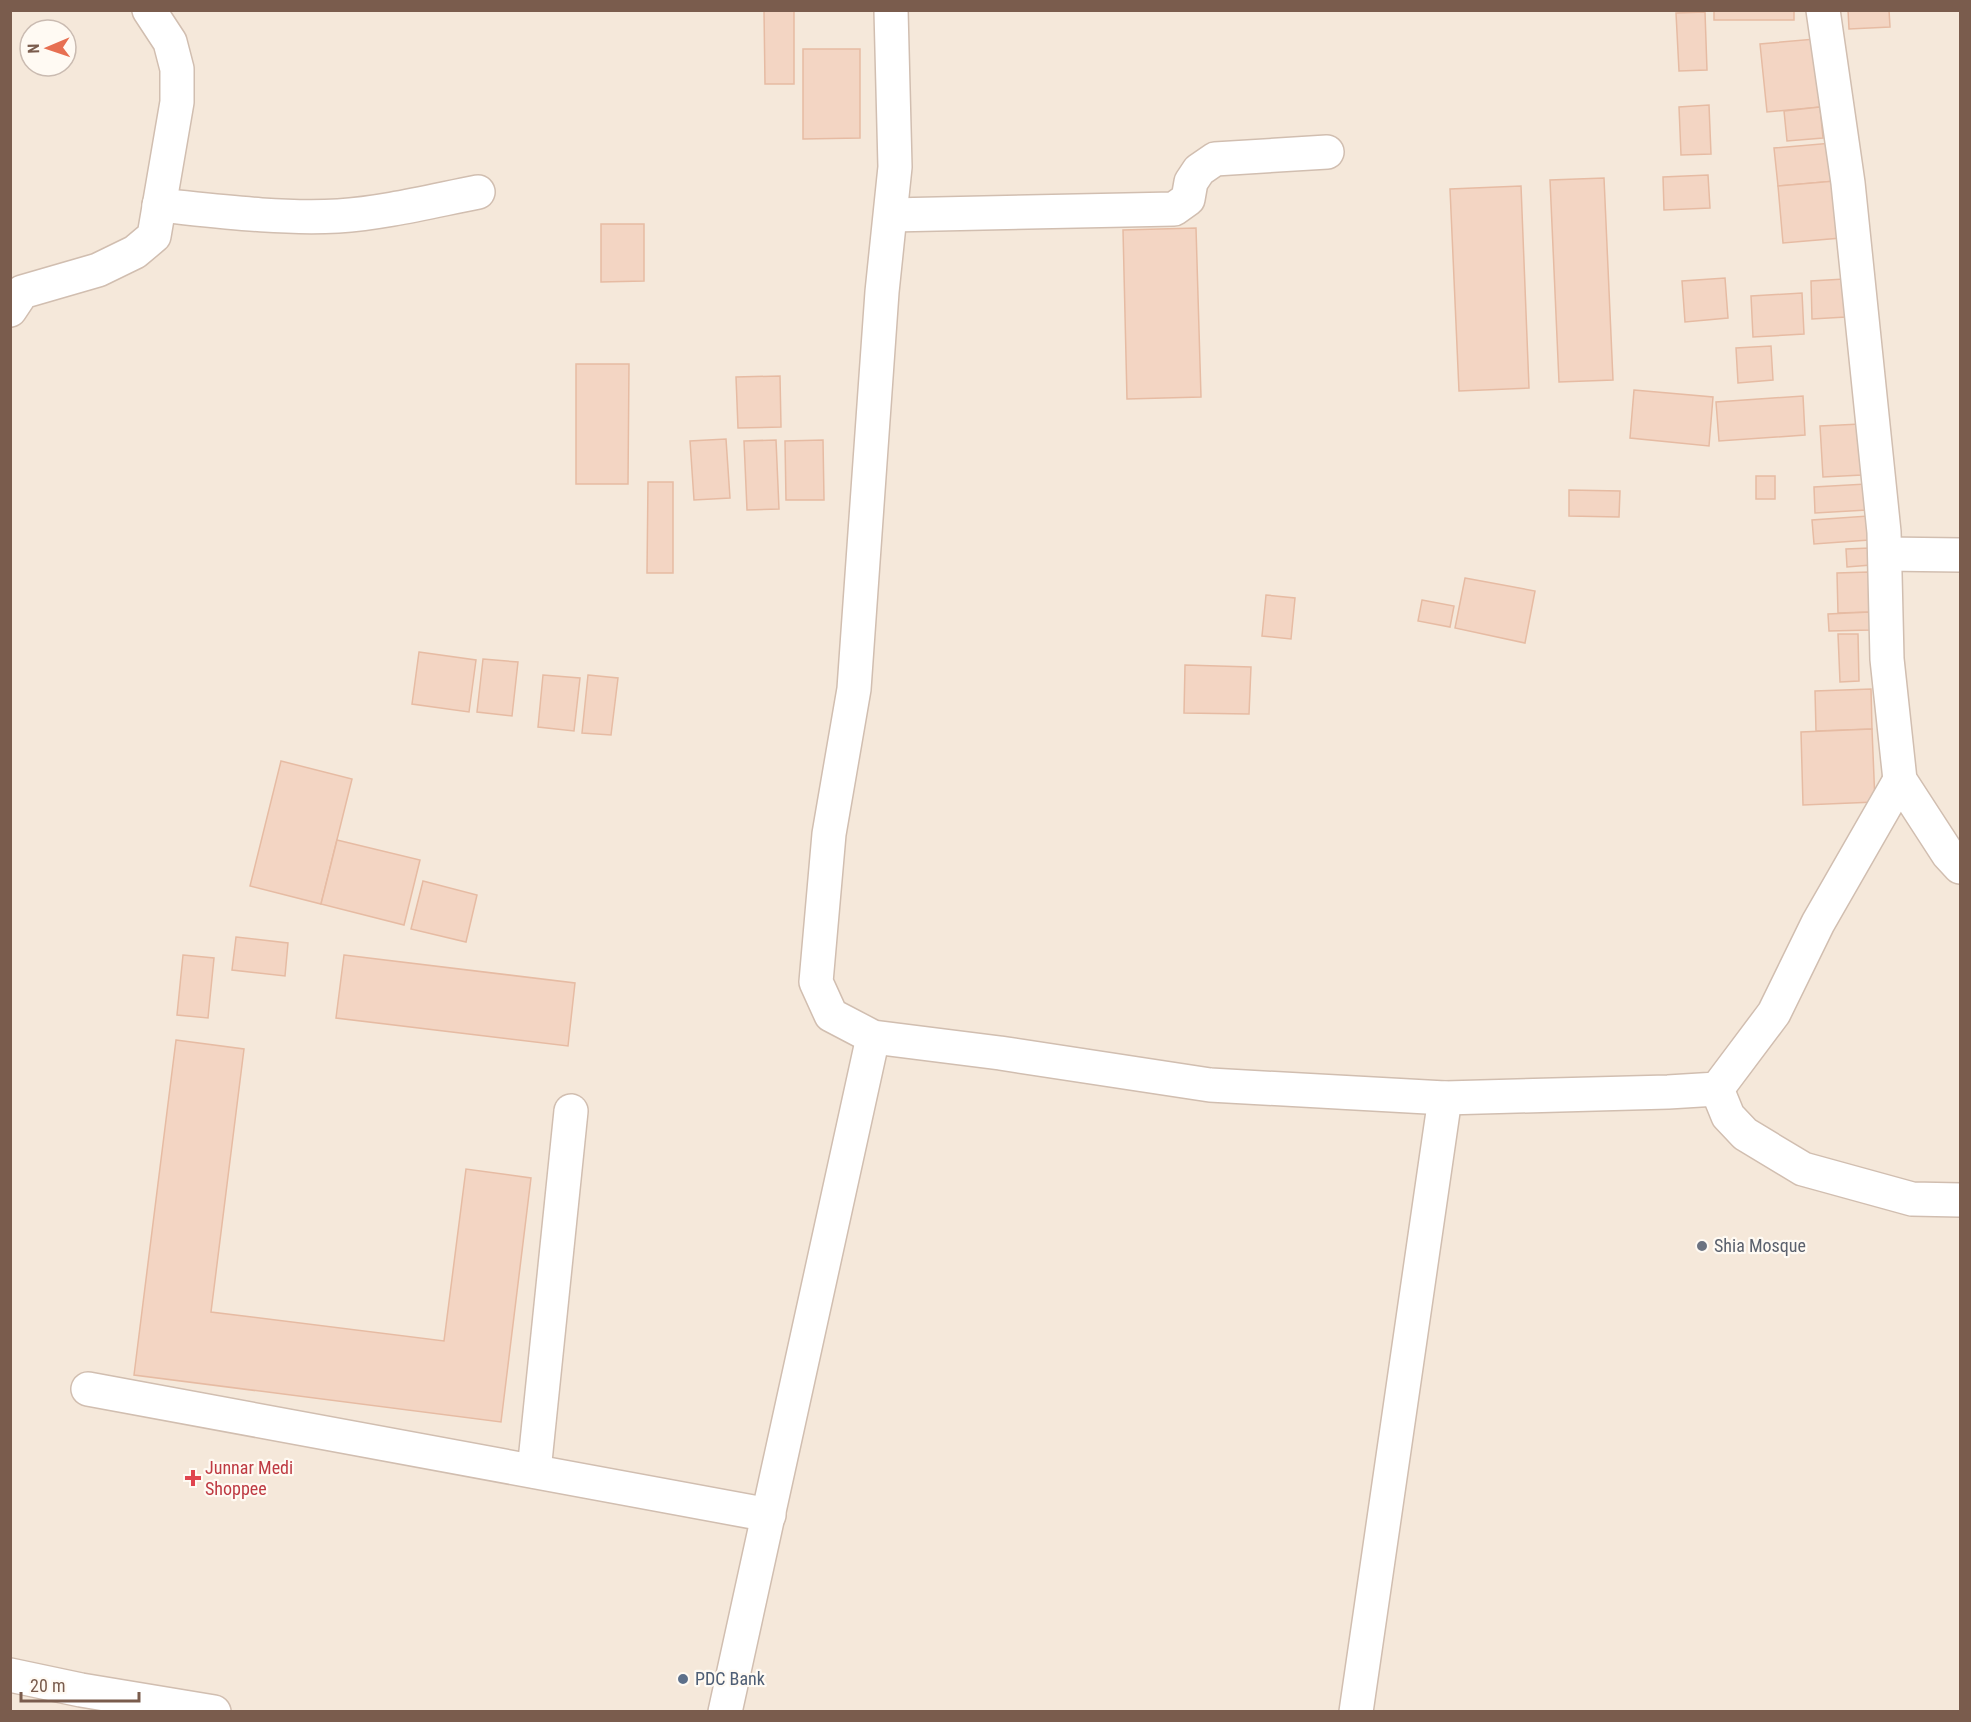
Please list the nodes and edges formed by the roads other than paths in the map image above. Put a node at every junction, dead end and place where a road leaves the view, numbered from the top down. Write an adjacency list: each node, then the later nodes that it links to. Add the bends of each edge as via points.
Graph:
1 (149, 10): 6 (street, via 170,42 177,69 177,102)
2 (891, 10): 7 (street, via 896,166)
3 (1823, 10): 9 (street, via 1848,183)
4 (1327, 152): 7 (street, via 1215,159 1199,170 1191,182 1188,199 1174,209)
5 (478, 192): 6 (street, via 337,216 267,215)
6 (159, 205): 8 (street, via 153,236 135,252 98,270 22,292)
7 (891, 215): 13 (street, via 854,689 830,834 816,982 831,1015)
8 (10, 310)
9 (1885, 554): 10 (street); 11 (street, via 1887,660)
10 (1960, 555)
11 (1899, 780): 12 (street); 14 (street, via 1818,923 1774,1013)
12 (1960, 867)
13 (873, 1037): 15 (street, via 1210,1085); 20 (street)
14 (1717, 1089): 15 (street); 17 (street, via 1728,1116 1745,1134 1803,1169 1911,1199)
15 (1445, 1098): 24 (street)
16 (571, 1111): 19 (street)
17 (1960, 1200)
18 (88, 1389): 19 (street)
19 (534, 1471): 20 (street)
20 (769, 1515): 23 (street)
21 (10, 1675): 22 (street)
22 (214, 1712)
23 (725, 1712)
24 (1356, 1712)

